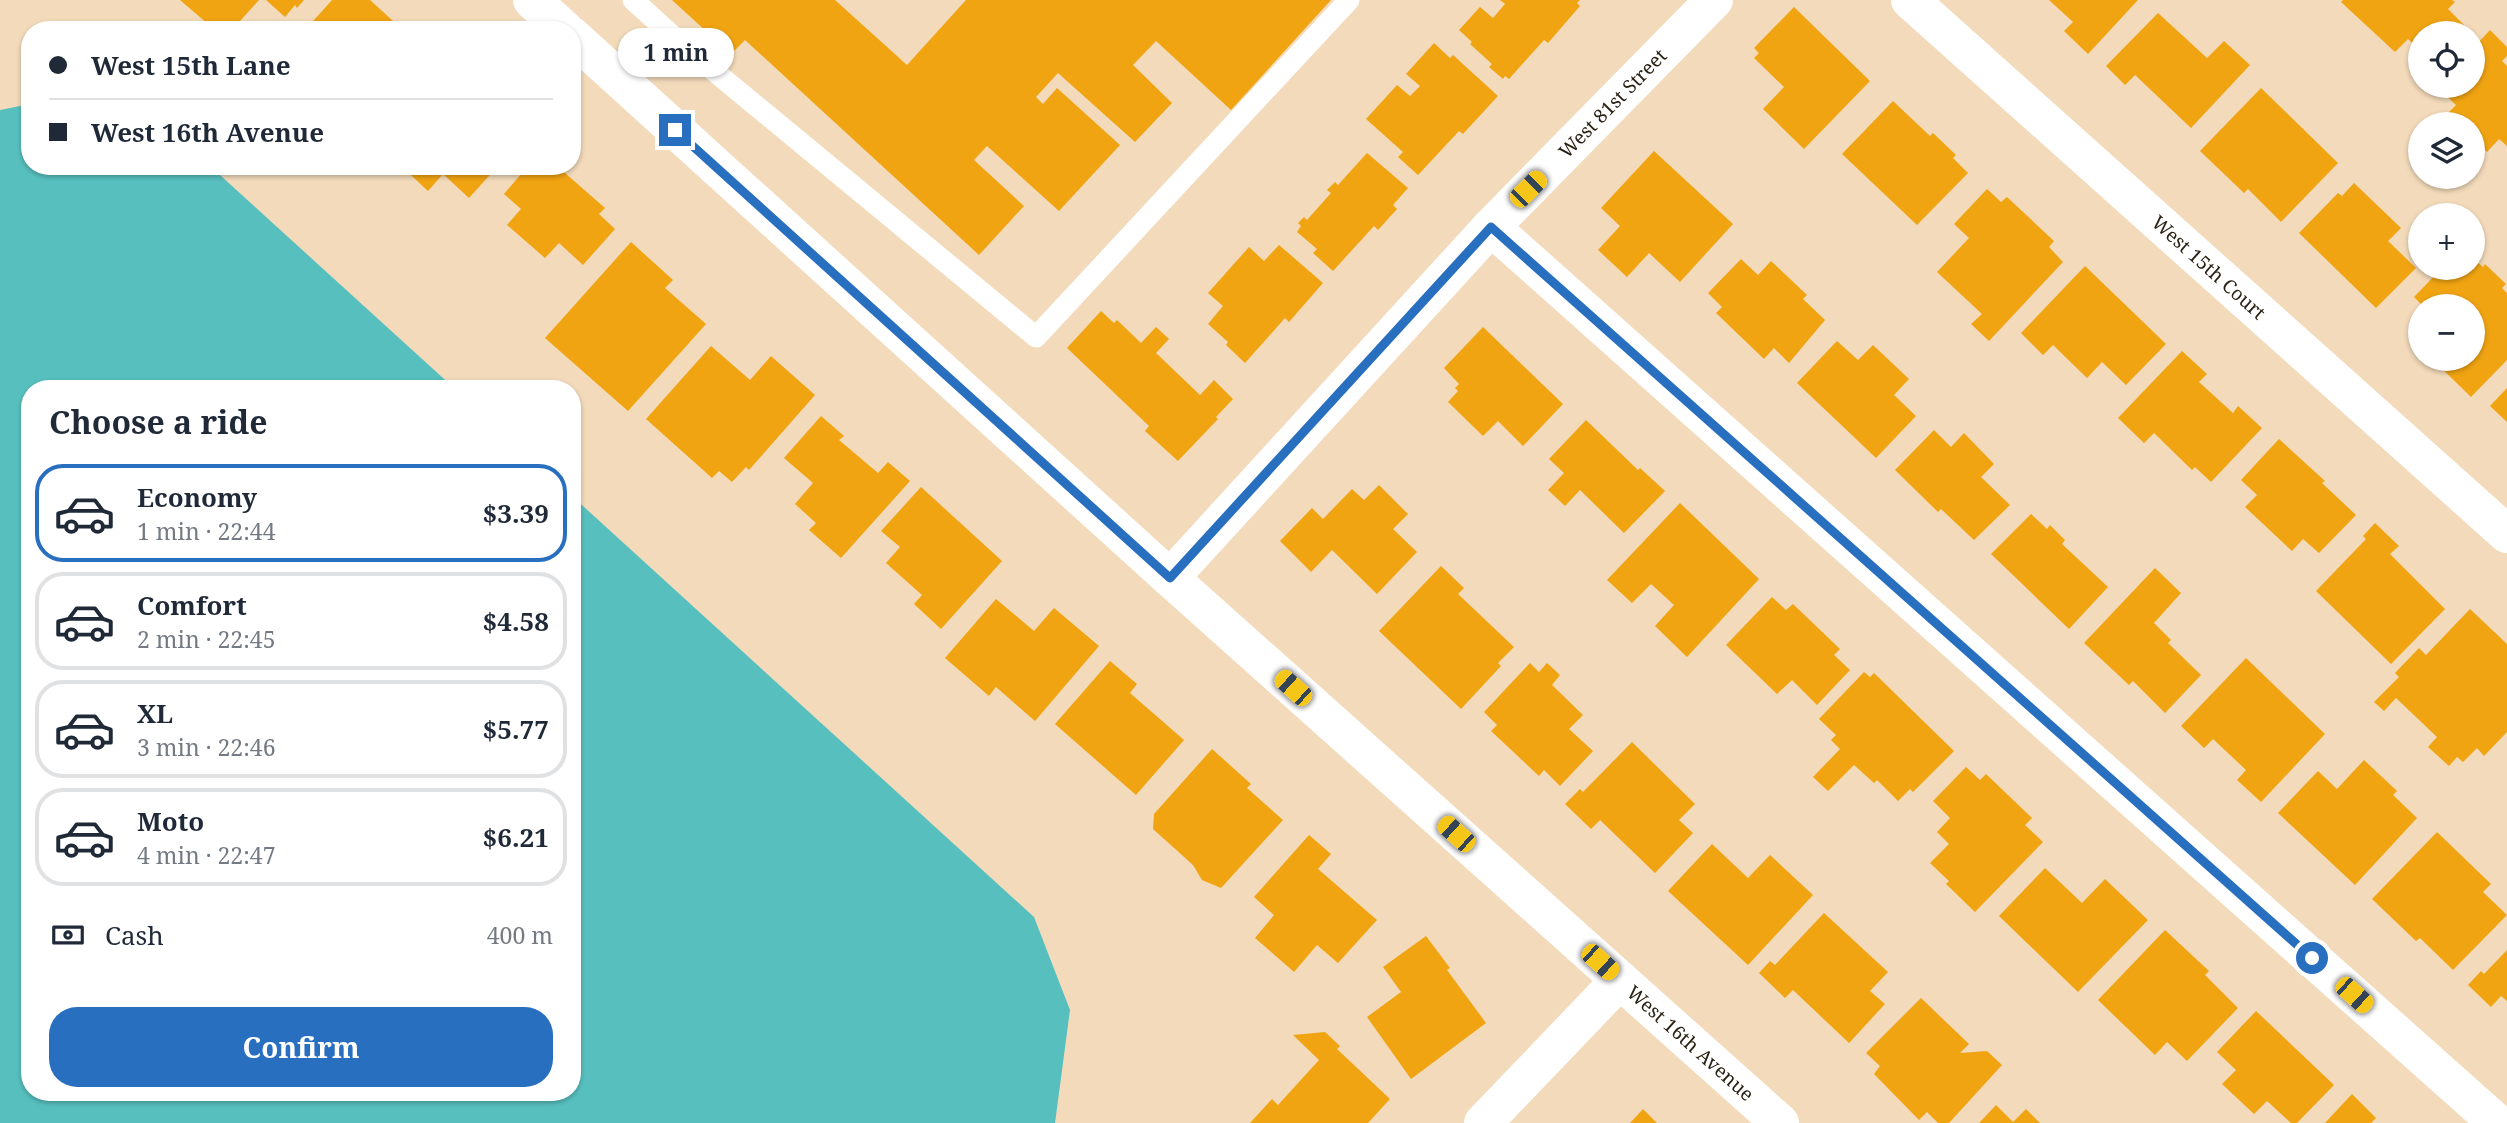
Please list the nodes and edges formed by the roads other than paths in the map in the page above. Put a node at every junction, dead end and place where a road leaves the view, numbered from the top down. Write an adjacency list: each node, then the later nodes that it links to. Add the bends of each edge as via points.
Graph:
1 (532, 0): 6 (street)
2 (633, 0): 3 (lane, via 1036,337)
3 (1349, 0)
4 (1714, 0): 8 (street, West 81st Street)
5 (1910, 0): 9 (street, West 15th Court)
6 (555, 21)
7 (581, 44): 10 (street, West 16th Avenue)
8 (1491, 227): 10 (street, West 81st Street); 14 (street)
9 (2507, 534)
10 (1170, 578): 11 (street, West 16th Avenue)
11 (1620, 980): 12 (street); 13 (street, West 16th Avenue)
12 (1483, 1123)
13 (1780, 1123)
14 (2497, 1123)

